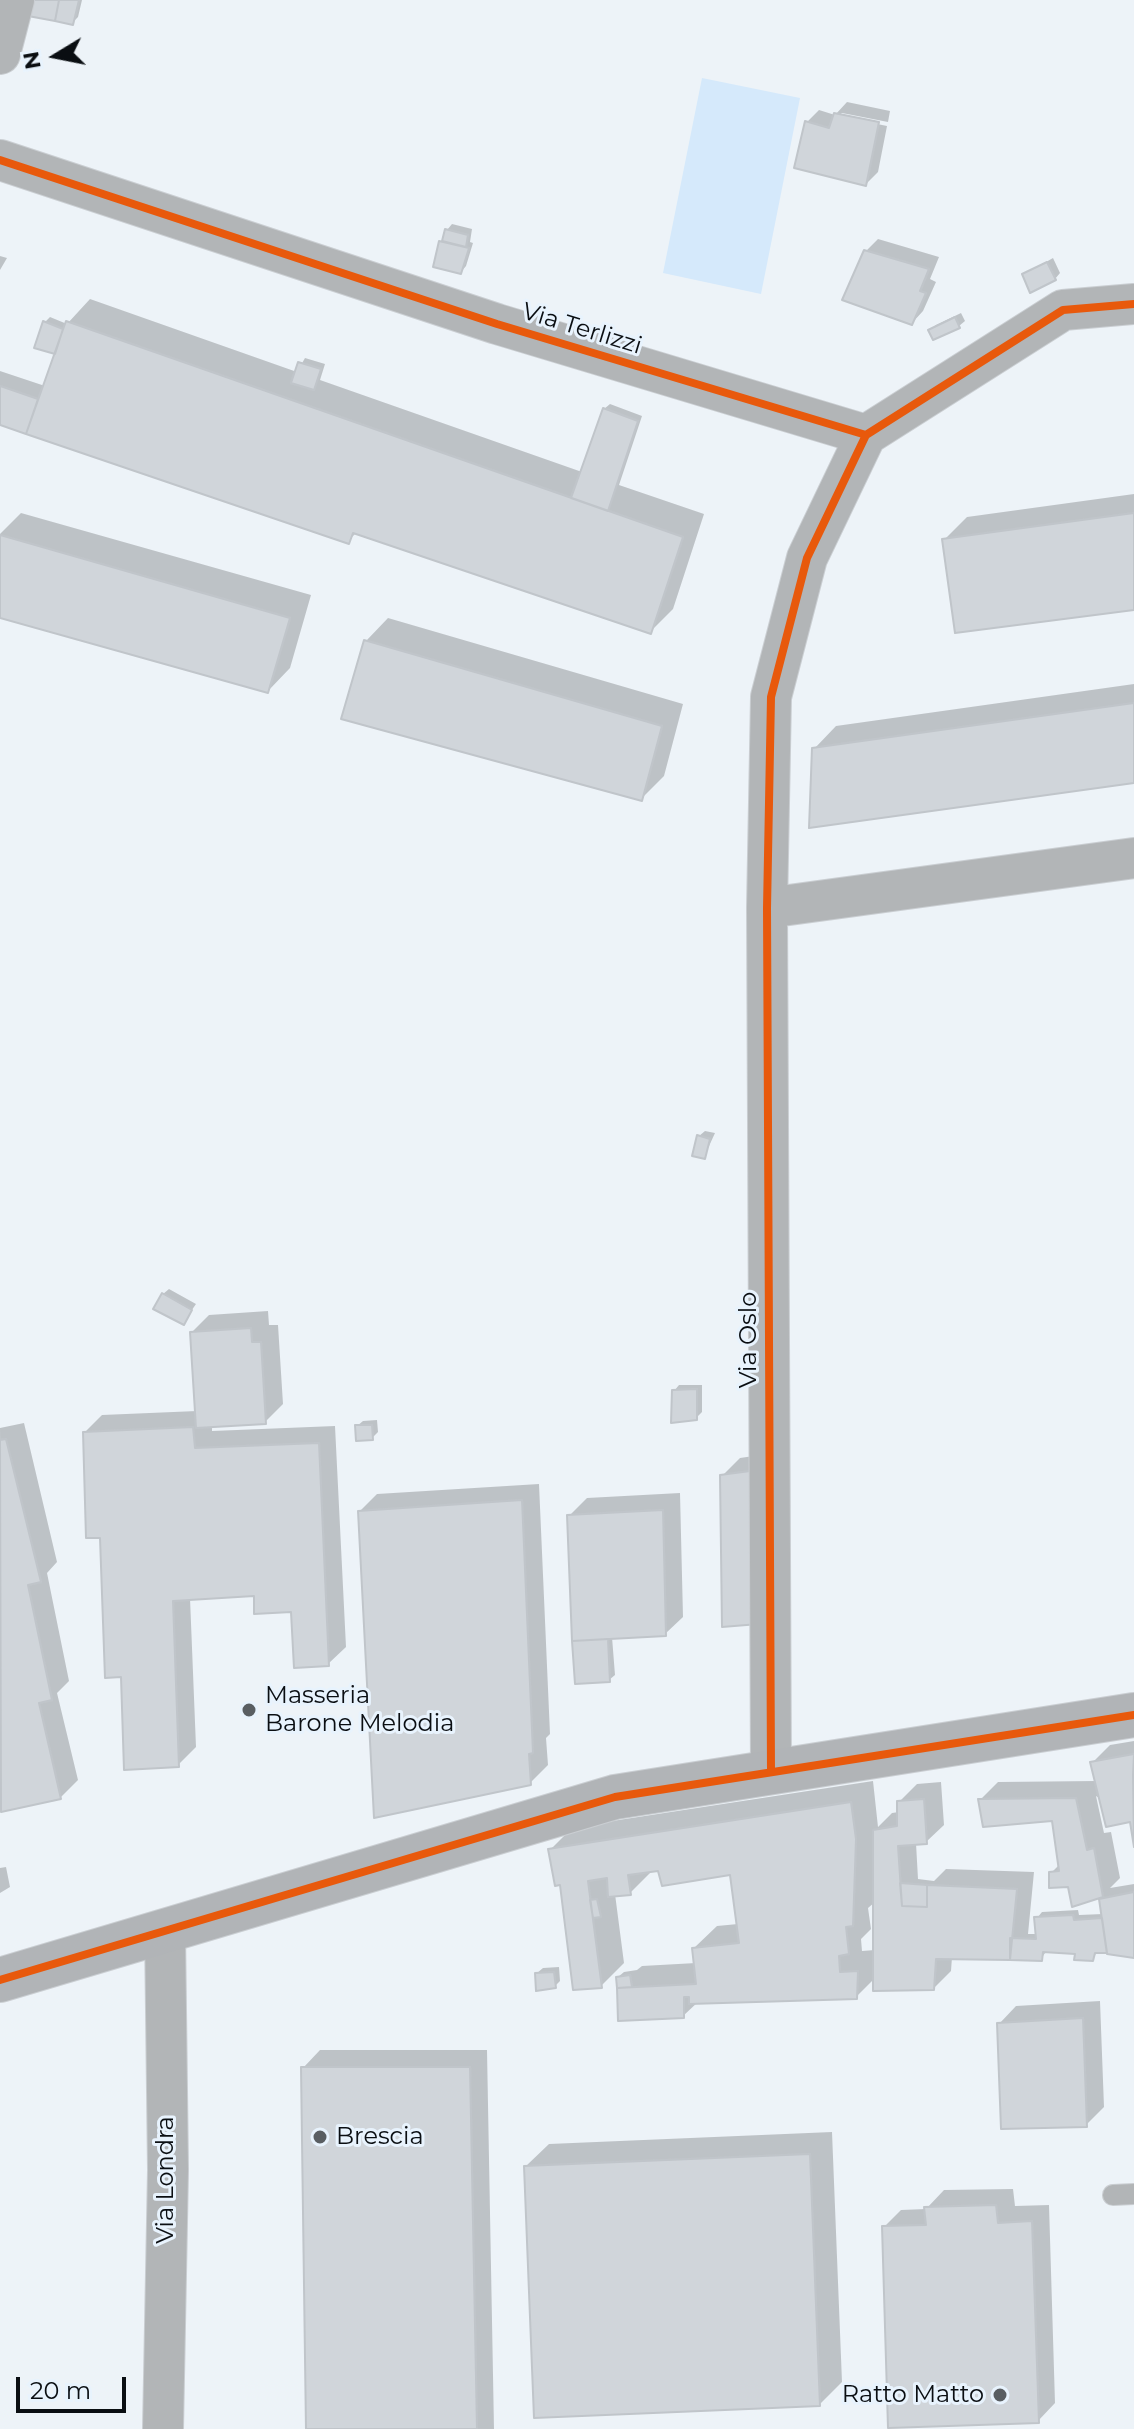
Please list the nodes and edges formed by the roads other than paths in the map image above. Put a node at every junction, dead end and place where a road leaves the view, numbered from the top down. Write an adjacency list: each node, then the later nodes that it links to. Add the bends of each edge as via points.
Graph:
1 (14, 0): 2 (street)
2 (0, 54)
3 (0, 160): 5 (street, Via Terlizzi, via 497,324)
4 (1134, 304): 5 (street, via 1063,310)
5 (866, 435): 7 (street, Via Oslo, via 807,558 771,697)
6 (1134, 858): 7 (street)
7 (767, 908): 9 (street, Via Oslo)
8 (1134, 1715): 9 (street)
9 (771, 1772): 10 (street, via 615,1797)
10 (165, 1931): 11 (street); 14 (street, Via Londra)
11 (0, 1980)
12 (1134, 2194): 13 (lane)
13 (1113, 2195)
14 (163, 2429)

